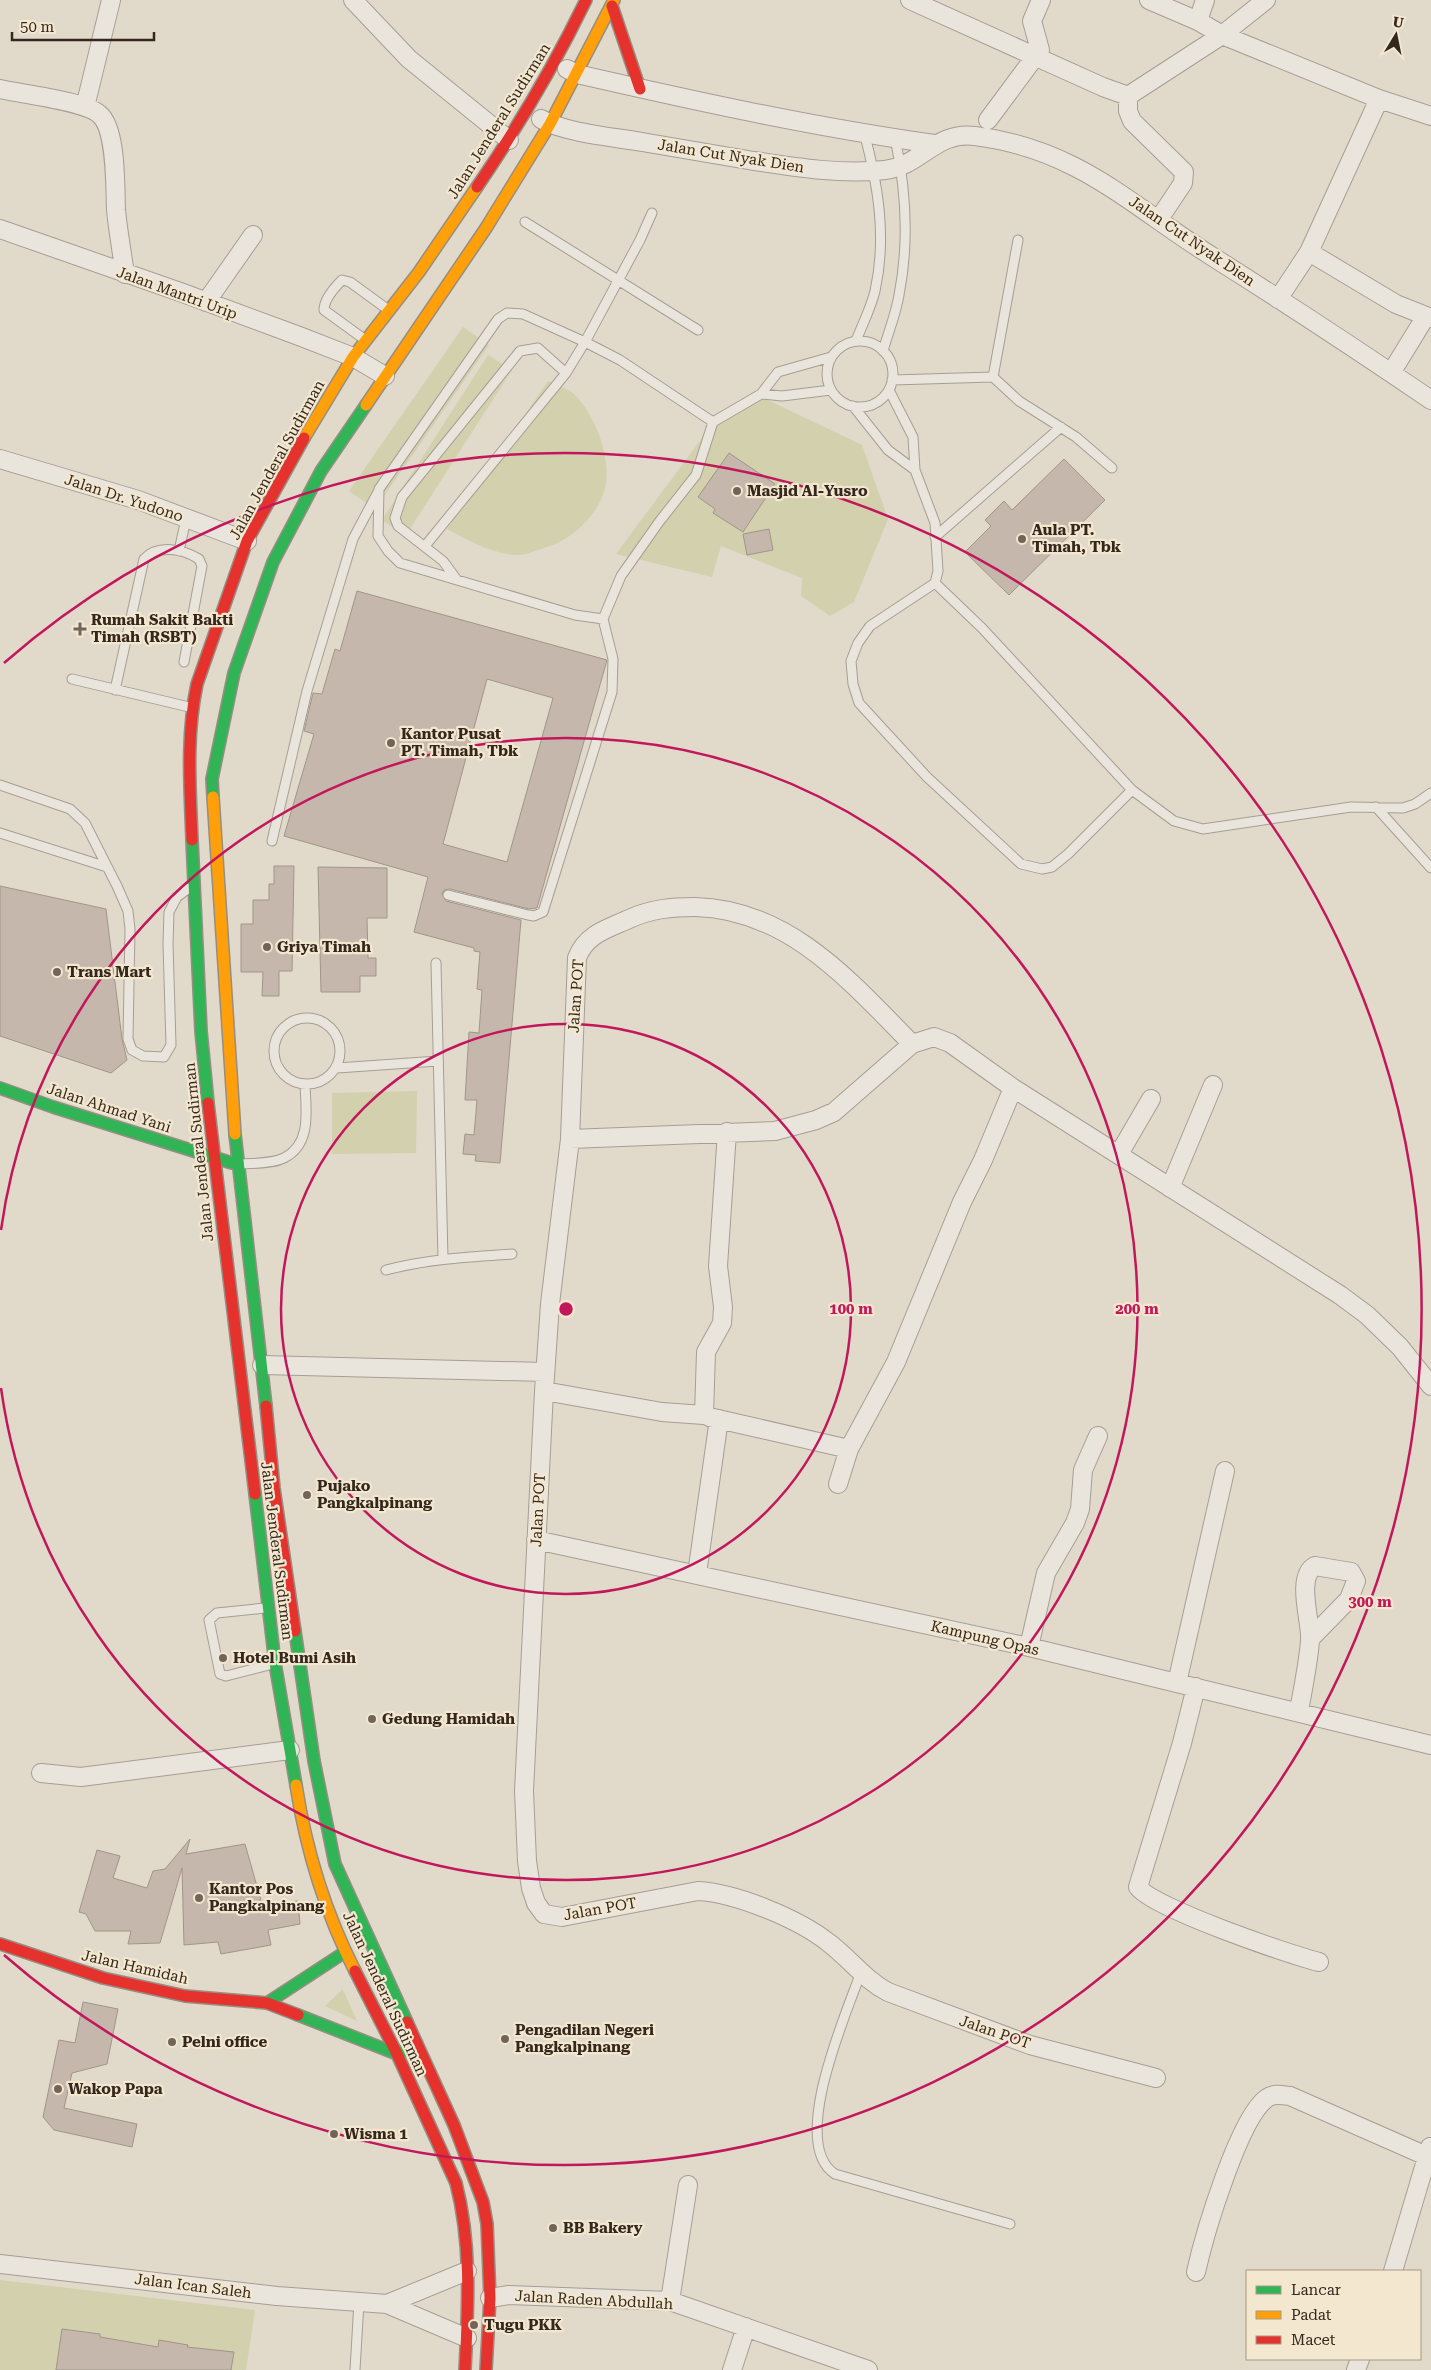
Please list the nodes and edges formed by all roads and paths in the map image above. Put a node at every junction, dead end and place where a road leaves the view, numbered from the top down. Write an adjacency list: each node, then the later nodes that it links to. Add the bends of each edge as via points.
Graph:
1 (111, 0): 19 (street)
2 (353, 0): 26 (street, via 409,59)
3 (586, 0): 13 (main road, Jalan Jenderal Sudirman)
4 (910, 0): 12 (street)
5 (1041, 0): 12 (street, via 1032,21 1041,48)
6 (1149, 0): 10 (street)
7 (1206, 0): 10 (street)
8 (1266, 0): 11 (street)
9 (613, 3): 14 (main road, Jalan Jenderal Sudirman); 16 (main road)
10 (1198, 21): 11 (street)
11 (1217, 38): 17 (street); 18 (street)
12 (1037, 57): 17 (street); 22 (street)
13 (556, 62): 14 (street, Jalan Cut Nyak Dien); 20 (main road, Jalan Jenderal Sudirman)
14 (577, 74): 16 (street, Jalan Cut Nyak Dien); 23 (main road, Jalan Jenderal Sudirman)
15 (0, 89): 19 (street)
16 (640, 89): 24 (street, Jalan Cut Nyak Dien)
17 (1128, 96): 31 (street, via 1132,121 1184,172 1184,183)
18 (1375, 106): 21 (street); 36 (street)
19 (84, 107): 37 (street, via 100,114 107,129 115,163 116,211)
20 (526, 111): 23 (street, Jalan Cut Nyak Dien); 26 (main road, Jalan Jenderal Sudirman)
21 (1431, 116)
22 (988, 120)
23 (550, 124): 29 (street, Jalan Cut Nyak Dien, via 790,166); 52 (main road, Jalan Jenderal Sudirman, via 486,228)
24 (864, 132): 25 (street, Jalan Cut Nyak Dien); 29 (lane)
25 (895, 138): 27 (street, Jalan Cut Nyak Dien); 28 (lane)
26 (509, 140): 41 (main road, Jalan Jenderal Sudirman)
27 (934, 144): 28 (street, Jalan Cut Nyak Dien); 31 (street, Jalan Cut Nyak Dien, via 972,135 1048,154 1097,178)
28 (901, 167): 29 (street, Jalan Cut Nyak Dien); 47 (lane, via 905,229 899,296)
29 (874, 171): 45 (lane, via 881,228 875,292)
30 (652, 212): 38 (lane)
31 (1160, 219): 39 (street, Jalan Cut Nyak Dien)
32 (525, 222): 38 (lane)
33 (0, 229): 37 (street, Jalan Mantri Urip)
34 (253, 235): 40 (street)
35 (1018, 240): 53 (lane)
36 (1309, 252): 39 (street); 42 (street, via 1396,304)
37 (125, 274): 40 (street, Jalan Mantri Urip)
38 (618, 279): 43 (lane); 46 (lane)
39 (1278, 299): 51 (street, Jalan Cut Nyak Dien)
40 (206, 302): 48 (street, Jalan Mantri Urip)
41 (389, 311): 44 (main road, Jalan Jenderal Sudirman); 44 (lane, via 350,282 342,280 339,283 325,302 324,310)
42 (1428, 317): 51 (street)
43 (698, 330)
44 (366, 341): 48 (main road, Jalan Jenderal Sudirman)
45 (856, 341): 47 (lane, via 871,343); 49 (lane, via 842,346)
46 (585, 342): 50 (lane); 60 (lane, via 620,360); 65 (lane, via 523,314 507,313 498,319)
47 (883, 351): 54 (lane, via 890,359)
48 (353, 357): 52 (street, Jalan Mantri Urip); 68 (main road, Jalan Jenderal Sudirman)
49 (831, 357): 55 (lane, via 827,380); 57 (lane, via 778,372)
50 (566, 373): 69 (lane); 69 (lane, via 538,348 520,351 402,497 395,511 398,526)
51 (1391, 373): 58 (street, Jalan Cut Nyak Dien)
52 (385, 376): 101 (main road, Jalan Jenderal Sudirman, via 321,471 273,562 234,673 221,727 212,780 214,834)
53 (993, 377): 54 (lane); 61 (lane, via 1019,400)
54 (892, 380): 56 (lane)
55 (831, 390): 57 (lane, via 782,396); 59 (lane, via 840,401)
56 (889, 390): 59 (lane, via 874,404); 64 (lane, via 913,437)
57 (762, 394): 60 (lane)
58 (1431, 400)
59 (854, 406): 64 (lane, via 888,450)
60 (713, 422): 73 (lane, via 696,475 622,576)
61 (1061, 427): 63 (lane); 67 (lane)
62 (0, 459): 66 (street, Jalan Dr. Yudono, via 138,500)
63 (1112, 468)
64 (915, 470): 67 (lane, via 935,523)
65 (379, 490): 71 (lane, via 378,536 388,551 400,563); 83 (lane, via 361,521 307,691)
66 (186, 518): 68 (street, Jalan Dr. Yudono); 70 (lane)
67 (935, 537): 72 (lane, via 938,571)
68 (247, 541): 77 (main road, Jalan Jenderal Sudirman, via 197,684)
69 (425, 546): 71 (lane, via 447,565)
70 (180, 551): 74 (lane, via 198,559 202,566); 76 (lane, via 159,550 144,559)
71 (457, 580): 73 (lane, via 575,615)
72 (935, 583): 79 (lane, via 982,628); 79 (lane, via 870,626 851,661 859,703 927,777 1021,864 1042,869 1052,867 1068,854)
73 (604, 619): 87 (lane, via 613,658 612,692 542,912 528,915)
74 (184, 662)
75 (72, 679): 76 (lane)
76 (115, 690): 77 (lane)
77 (192, 708): 86 (main road, Jalan Jenderal Sudirman, via 188,751)
78 (0, 785): 84 (lane, via 70,809 85,823)
79 (1132, 790): 81 (lane, via 1174,821 1203,829)
80 (1431, 792): 81 (lane, via 1403,808)
81 (1376, 806): 85 (lane)
82 (0, 833): 84 (lane)
83 (272, 841)
84 (107, 868): 86 (lane, via 128,911 128,1040 132,1050 143,1056 164,1057 169,1052 169,912 177,897)
85 (1431, 868)
86 (193, 886): 100 (main road, Jalan Jenderal Sudirman, via 201,1030)
87 (448, 895)
88 (436, 963): 90 (lane)
89 (912, 1044): 95 (street, via 934,1036 940,1038); 97 (street, via 834,1112 775,1131); 98 (street, Jalan POT, via 842,972 776,926 756,917 710,908 667,907 645,912 591,936 577,958)
90 (438, 1061): 91 (lane); 104 (lane)
91 (336, 1068): 92 (lane, via 328,1077); 92 (lane, via 340,1050 335,1032 315,1018 291,1021 281,1029 273,1052 283,1074 293,1082)
92 (305, 1085): 101 (lane, via 306,1132 291,1153 283,1159)
93 (1213, 1085): 102 (street)
94 (0, 1088): 100 (main road, Jalan Ahmad Yani)
95 (1013, 1088): 99 (street); 112 (street, via 896,1362)
96 (1151, 1099): 99 (street)
97 (727, 1132): 98 (street); 110 (street, via 718,1266 722,1324 706,1352)
98 (570, 1139): 107 (street, Jalan POT, via 550,1304)
99 (1118, 1154): 102 (street)
100 (214, 1157): 101 (main road, Jalan Ahmad Yani); 117 (main road, Jalan Jenderal Sudirman)
101 (238, 1165): 106 (main road, Jalan Jenderal Sudirman)
102 (1170, 1188): 108 (street, via 1347,1300 1400,1347)
103 (512, 1254): 104 (lane)
104 (443, 1259): 105 (lane)
105 (386, 1270)
106 (262, 1365): 107 (street); 118 (main road, Jalan Jenderal Sudirman, via 274,1488)
107 (546, 1372): 109 (street, Jalan POT)
108 (1431, 1386)
109 (544, 1391): 110 (street, via 662,1412); 115 (street, Jalan POT)
110 (711, 1417): 112 (street); 116 (street)
111 (1098, 1436): 120 (street, via 1083,1470 1080,1509 1075,1523 1046,1573)
112 (849, 1449): 114 (street)
113 (1225, 1471): 122 (street)
114 (838, 1484)
115 (536, 1540): 116 (street, Kampung Opas); 132 (street, Jalan POT, via 524,1791 530,1888 540,1910 544,1914 562,1917 698,1891 710,1892 792,1920 828,1942)
116 (698, 1574): 120 (street, Kampung Opas)
117 (270, 1607): 118 (main road); 121 (main road, Jalan Jenderal Sudirman); 121 (lane, via 216,1613 208,1620 220,1674 226,1676)
118 (292, 1609): 127 (main road, Jalan Jenderal Sudirman)
119 (1310, 1639): 124 (street)
120 (1029, 1647): 122 (street, Kampung Opas)
121 (275, 1663): 126 (main road, Jalan Jenderal Sudirman)
122 (1177, 1683): 123 (street, Kampung Opas)
123 (1196, 1687): 124 (street, Kampung Opas); 131 (street, via 1138,1887 1165,1904 1245,1938)
124 (1299, 1711): 125 (street, Kampung Opas)
125 (1431, 1745)
126 (291, 1757): 127 (main road); 128 (street, via 81,1776); 130 (main road, Jalan Jenderal Sudirman, via 304,1835)
127 (314, 1760): 134 (main road, Jalan Jenderal Sudirman, via 335,1864)
128 (41, 1773)
129 (0, 1944): 133 (main road, Jalan Hamidah, via 112,1980 185,1996)
130 (345, 1952): 133 (main road); 135 (main road, Jalan Jenderal Sudirman)
131 (1319, 1962)
132 (861, 1972): 136 (street, Jalan POT, via 872,1984 888,1992 1030,2045); 139 (lane, via 829,2058 820,2094 819,2150 826,2167 835,2174)
133 (267, 2003): 135 (main road, Jalan Hamidah)
134 (416, 2045): 135 (main road); 144 (main road, Jalan Jenderal Sudirman, via 454,2125 483,2202)
135 (397, 2054): 142 (main road, Jalan Jenderal Sudirman, via 456,2183 464,2219)
136 (1156, 2078)
137 (1430, 2154): 141 (street); 143 (street, via 1290,2096 1267,2098 1244,2132 1228,2164)
138 (688, 2185): 145 (street)
139 (1010, 2224)
140 (0, 2264): 146 (street, Jalan Ican Saleh, via 277,2296)
141 (1393, 2270)
142 (467, 2271): 147 (street, Jalan Ican Saleh); 149 (main road, Jalan Jenderal Sudirman)
143 (1196, 2272)
144 (490, 2298): 145 (street, Jalan Raden Abdullah, via 510,2295); 153 (main road, Jalan Jenderal Sudirman)
145 (670, 2301): 148 (street, Jalan Raden Abdullah)
146 (359, 2302): 147 (street, Jalan Ican Saleh); 151 (lane)
147 (387, 2304): 149 (street, Jalan Ican Saleh)
148 (746, 2327): 150 (street, Jalan Raden Abdullah); 154 (street)
149 (467, 2338): 152 (main road, Jalan Jenderal Sudirman)
150 (858, 2368)
151 (355, 2370)
152 (465, 2370)
153 (486, 2370)
154 (732, 2370)

